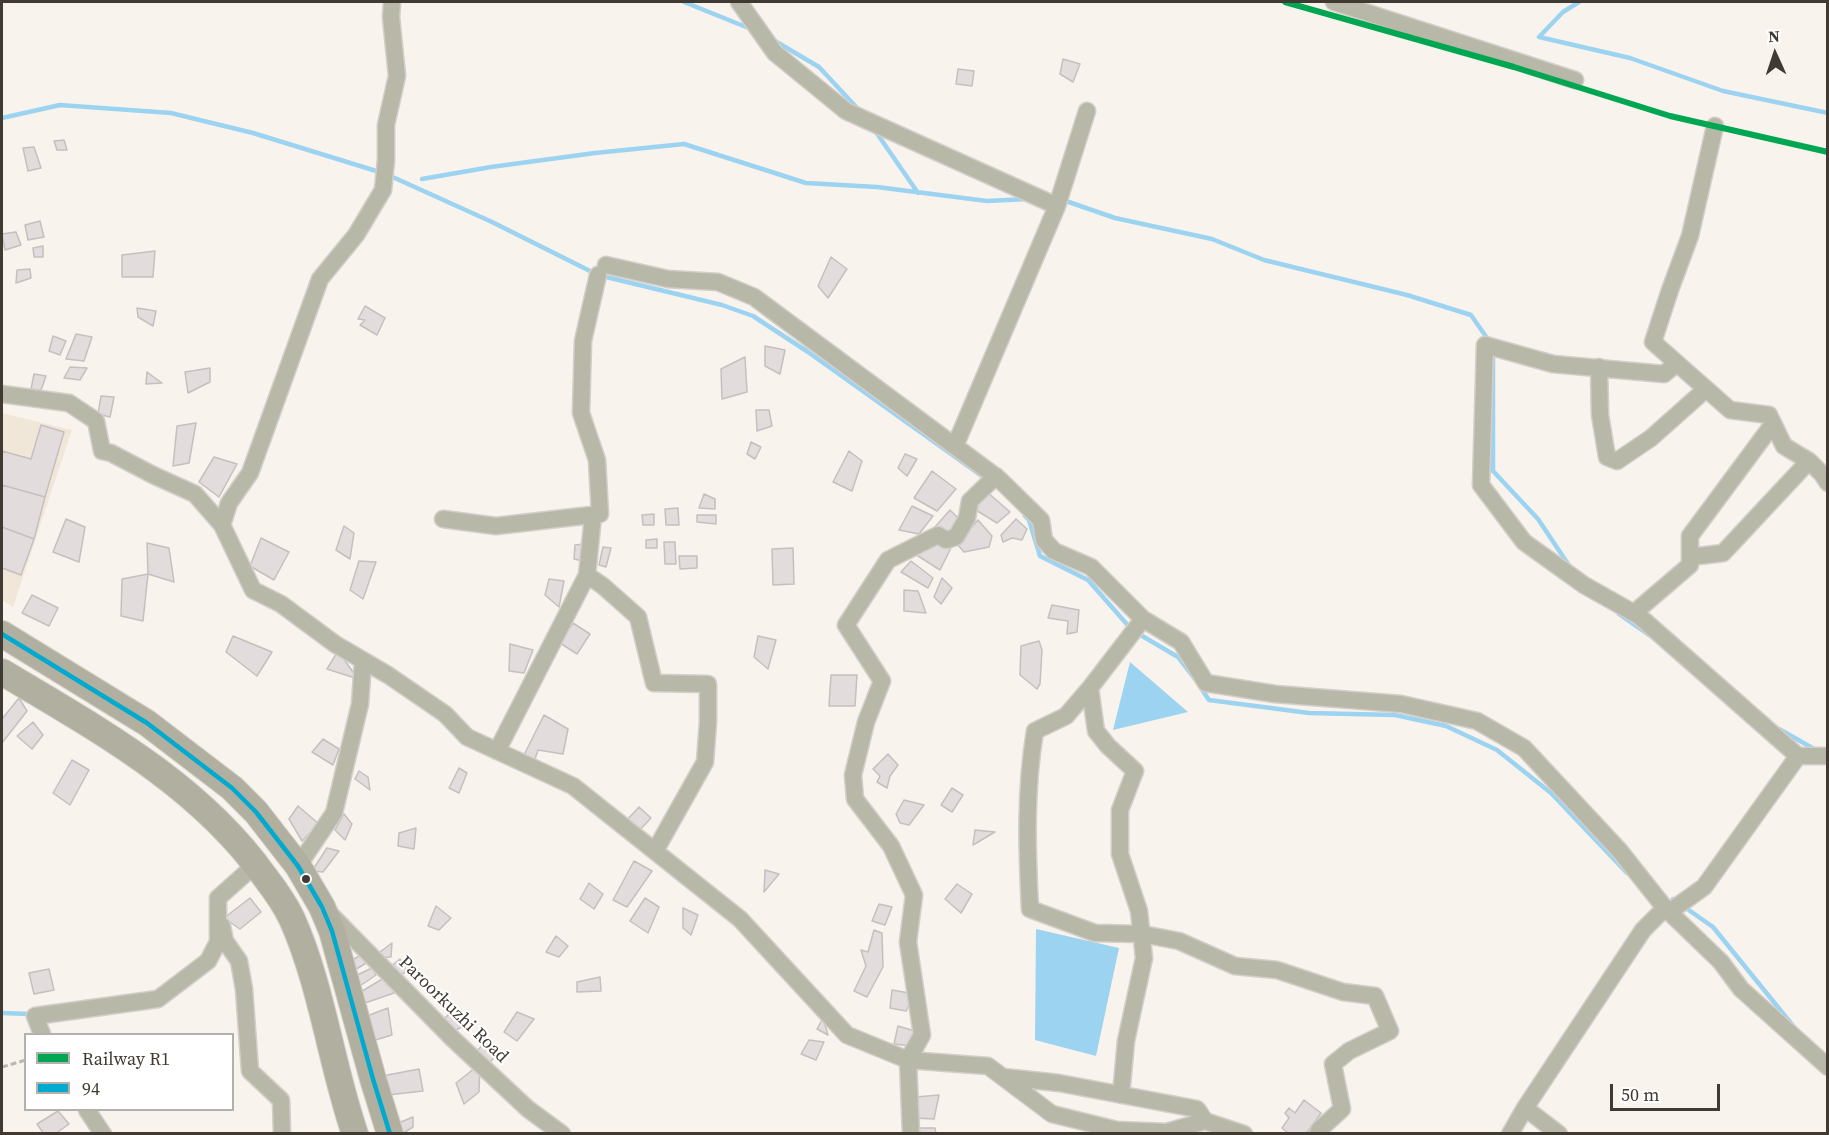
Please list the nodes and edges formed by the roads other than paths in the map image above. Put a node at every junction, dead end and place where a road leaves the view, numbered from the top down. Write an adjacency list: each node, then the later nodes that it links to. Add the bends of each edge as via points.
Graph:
1 (392, 2): 19 (street, via 397,76 386,125 382,190 356,235 320,279 250,473 229,503)
2 (739, 2): 7 (street, via 776,53 846,111)
3 (1334, 2): 4 (street)
4 (1575, 80)
5 (1087, 111): 7 (street)
6 (1715, 126): 8 (street, via 1690,236 1653,342)
7 (1057, 206): 13 (street)
8 (1676, 364): 9 (street, via 1664,374); 10 (street)
9 (1599, 367): 10 (street, via 1600,415 1607,457 1617,461 1651,438); 22 (street, via 1553,364 1492,346 1481,485 1524,542 1584,585)
10 (1706, 389): 12 (street, via 1730,410 1769,415)
11 (2, 394): 19 (street, via 69,404 96,421 102,451 195,494)
12 (1773, 424): 14 (street, via 1784,446); 20 (street, via 1690,536)
13 (955, 446): 15 (street); 17 (street, via 754,297 718,282 602,270 584,341 581,413 597,460 600,514)
14 (1809, 461): 16 (street); 20 (street, via 1723,553)
15 (996, 476): 23 (street, via 1041,520 1044,540 1054,551 1091,567); 39 (street, via 970,501 967,518 956,537 946,540 938,535 888,560 846,625 882,681 866,722 853,775 855,799 891,846 914,895 908,942 922,1035)
16 (1827, 483)
17 (593, 516): 18 (street, via 496,526); 21 (street)
18 (443, 519)
19 (222, 525): 25 (street, via 253,590 281,604)
20 (1690, 557): 22 (street, via 1689,565)
21 (586, 575): 28 (street); 31 (street, via 638,617 654,683 708,684 705,762)
22 (1634, 613): 29 (street)
23 (1143, 619): 27 (street); 36 (street, via 1181,642 1206,683 1275,694 1401,704 1477,721 1524,748)
24 (2, 634): 33 (main road, via 147,723 208,768 256,812)
25 (363, 661): 28 (street, via 445,714 467,737); 33 (street, via 360,704 334,813)
26 (2, 672): 32 (main road, via 128,749 191,796 226,828)
27 (1090, 688): 37 (street, via 1096,731 1135,771 1120,810 1120,854 1139,911); 37 (street, via 1066,716 1035,731 1029,766 1030,909 1095,933)
28 (497, 751): 31 (street, via 573,786)
29 (1798, 756): 30 (street); 36 (street, via 1704,886)
30 (1827, 756)
31 (655, 851): 39 (street, via 740,919 847,1035)
32 (256, 864): 34 (street); 48 (main road, via 292,919 307,960)
33 (298, 866): 35 (main road)
34 (218, 898): 38 (street, via 218,942 208,961 158,999 35,1016); 47 (street, via 225,941 239,961 250,1071 281,1100)
35 (322, 907): 49 (main road); 50 (street, Paroorkuzhi Road, via 453,1039 528,1109)
36 (1669, 910): 40 (street, via 1721,962 1741,989); 43 (street, via 1642,930)
37 (1142, 934): 42 (street, via 1144,958 1126,1041); 53 (street, via 1179,941 1235,966 1277,970 1344,992 1376,996 1390,1031 1349,1051 1334,1064 1342,1109)
38 (41, 1033)
39 (908, 1060): 41 (street, via 988,1066); 51 (street)
40 (1827, 1067)
41 (1003, 1077): 42 (street); 45 (street, via 1052,1114 1117,1130 1167,1132)
42 (1121, 1095): 45 (street, via 1197,1109)
43 (1525, 1108): 54 (street); 55 (street)
44 (88, 1111): 46 (street)
45 (1205, 1121): 52 (street)
46 (103, 1134)
47 (282, 1134)
48 (354, 1134)
49 (390, 1134)
50 (562, 1134)
51 (911, 1134)
52 (1244, 1134)
53 (1318, 1134)
54 (1510, 1134)
55 (1559, 1134)

